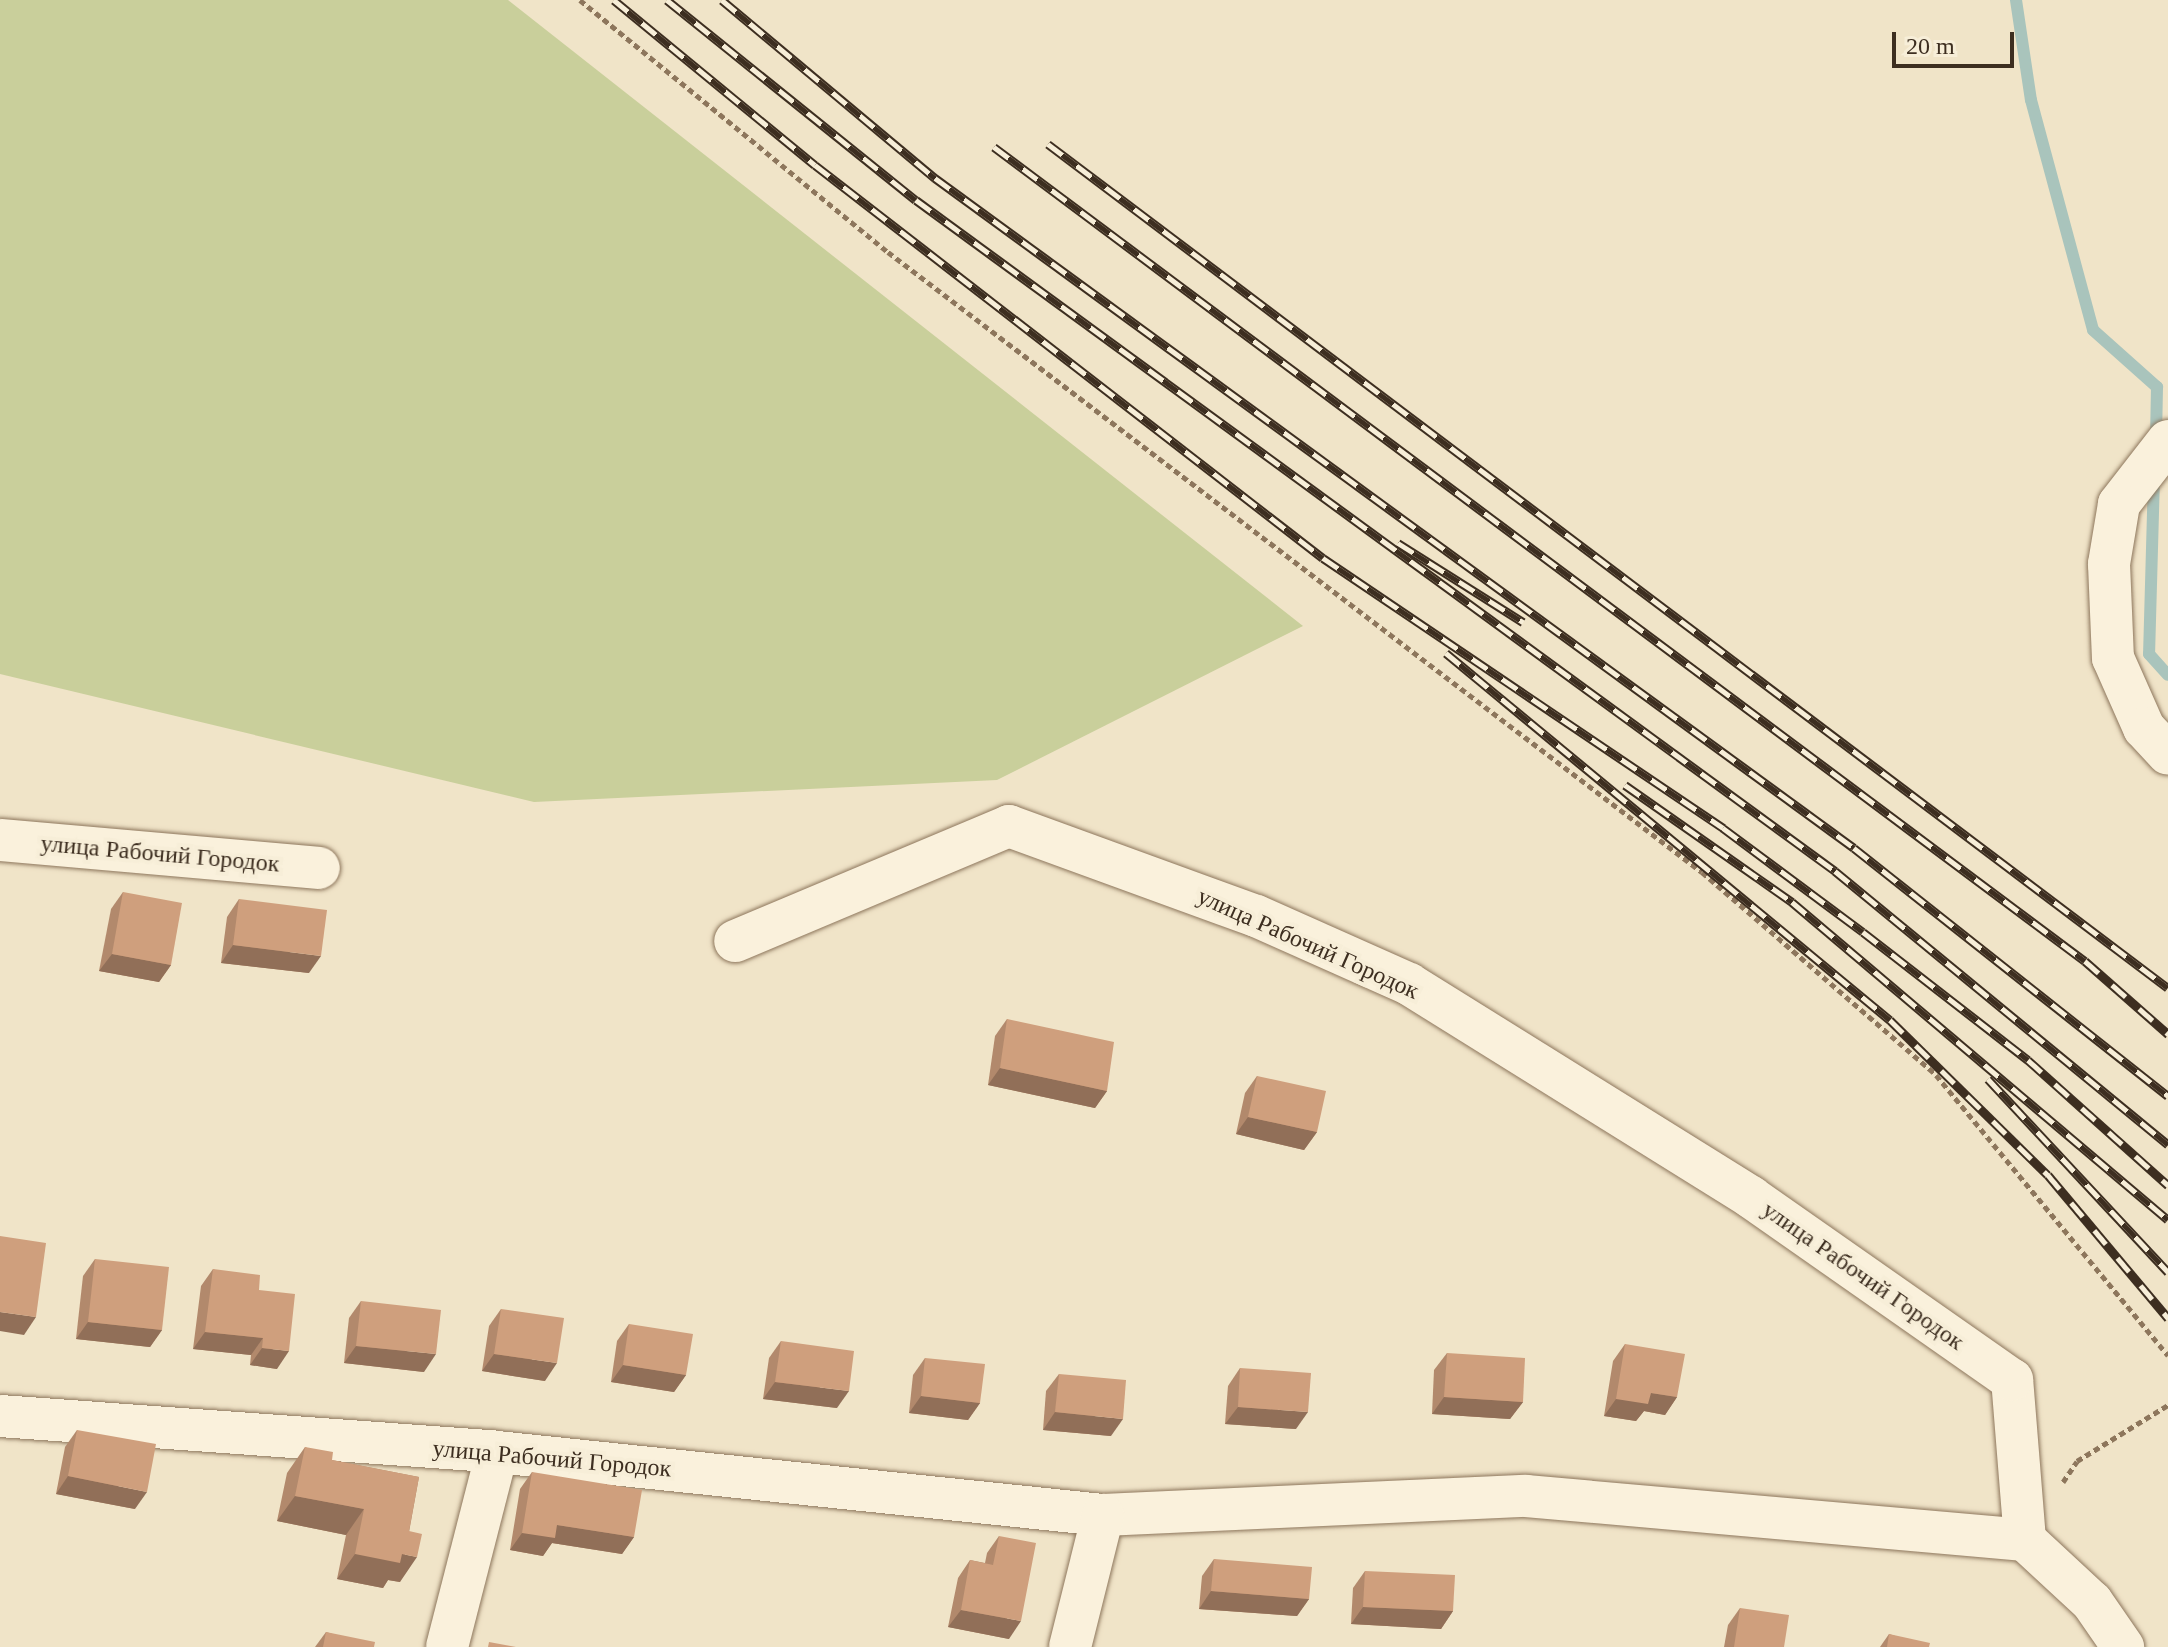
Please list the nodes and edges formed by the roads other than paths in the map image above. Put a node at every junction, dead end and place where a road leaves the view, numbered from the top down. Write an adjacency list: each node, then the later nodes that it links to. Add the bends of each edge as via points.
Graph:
1 (2168, 441): 2 (street, via 2119,504 2109,564 2113,658 2144,728)
2 (2168, 754)
3 (0, 840): 4 (street, улица Рабочий Городок)
4 (319, 868)
5 (735, 941): 9 (street, улица Рабочий Городок, via 1009,826 1256,916 1409,984 1751,1197 2012,1380)
6 (0, 1416): 7 (street, улица Рабочий Городок)
7 (497, 1452): 8 (street, улица Рабочий Городок); 10 (street)
8 (1103, 1515): 9 (street, улица Рабочий Городок, via 1526,1496); 11 (street)
9 (2025, 1540): 12 (street, via 2092,1602)
10 (447, 1647)
11 (1070, 1647)
12 (2123, 1647)

